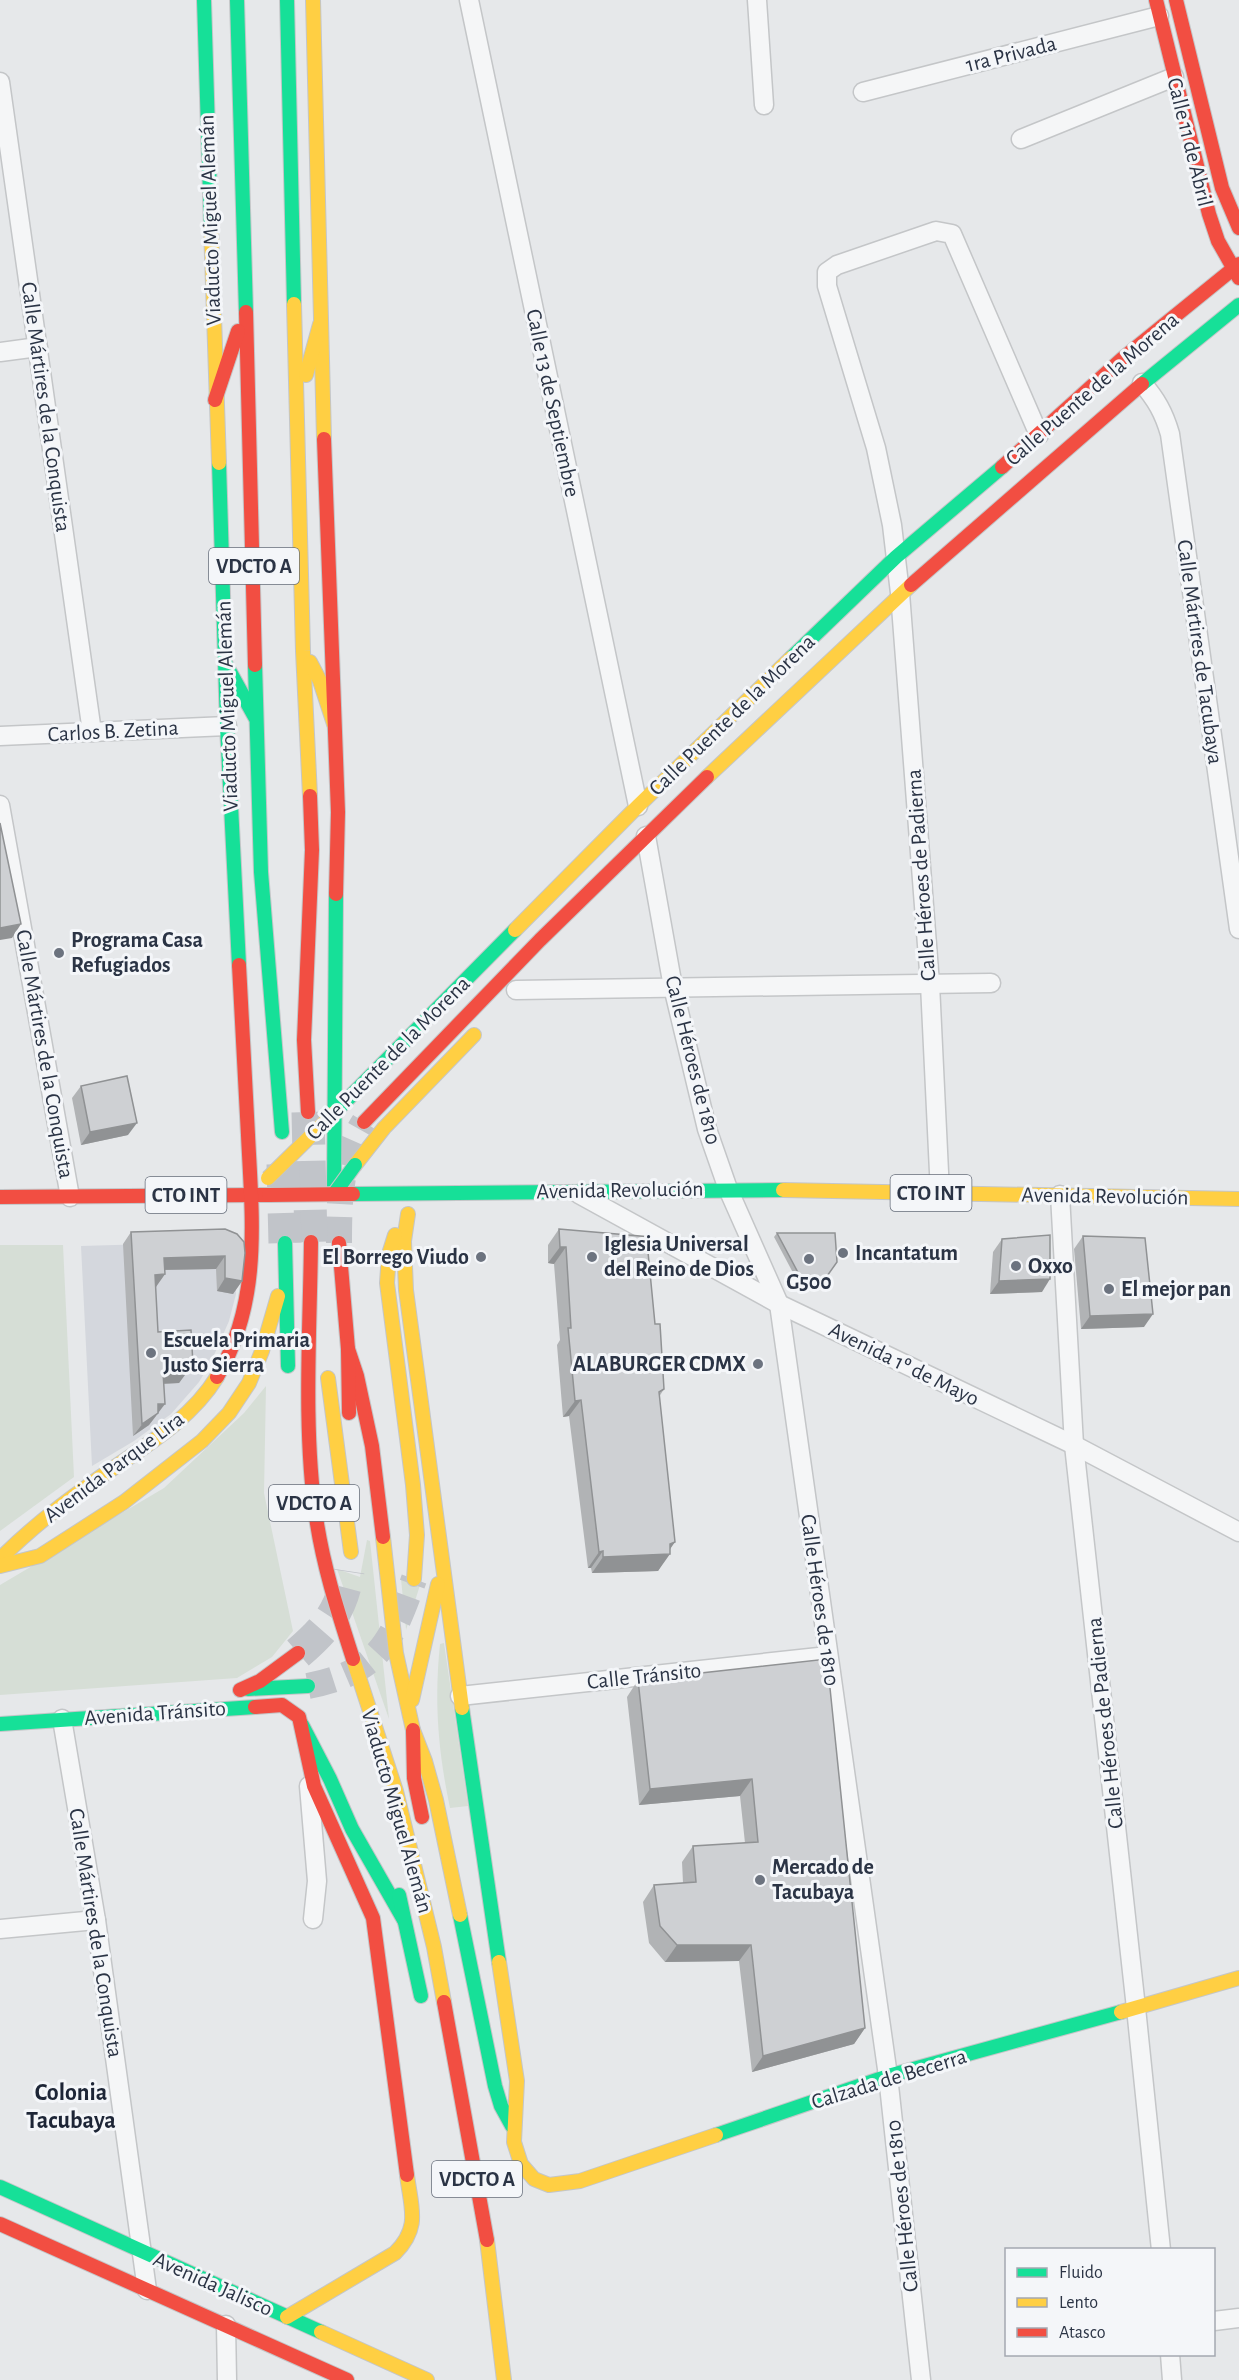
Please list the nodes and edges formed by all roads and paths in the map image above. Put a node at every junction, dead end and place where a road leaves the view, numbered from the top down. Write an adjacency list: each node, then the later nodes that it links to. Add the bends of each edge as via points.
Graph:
1 (204, 0): 23 (main road, Viaducto Miguel Alemán)
2 (237, 0): 18 (main road, Viaducto Miguel Alemán / VDCTO A)
3 (287, 0): 24 (main road, VDCTO A)
4 (313, 0): 19 (main road)
5 (469, 0): 36 (street, Calle 13 de Septiembre)
6 (757, 0): 12 (street)
7 (1176, 0): 15 (main road, via 1222,188)
8 (1157, 8): 9 (main road, Calle 11 de Abril); 11 (street, 1ra Privada)
9 (1174, 77): 13 (street); 16 (main road, Calle 11 de Abril, via 1209,214 1218,241)
10 (0, 82): 14 (street, Calle Mártires de la Conquista)
11 (863, 92)
12 (764, 105)
13 (1021, 140)
14 (8, 202): 20 (street, Calle Mártires de la Conquista)
15 (1239, 228)
16 (1237, 270): 25 (main road, Calle Puente de la Morena, via 1122,359)
17 (1239, 305): 22 (main road, Calle Puente de la Morena)
18 (245, 309): 23 (main road); 30 (main road, Viaducto Miguel Alemán / VDCTO A)
19 (320, 324): 24 (main road); 31 (main road)
20 (39, 347): 21 (street); 33 (street, Calle Mártires de la Conquista)
21 (0, 352)
22 (1142, 383): 27 (main road, Calle Puente de la Morena); 40 (street, Calle Mártires de Tacubaya, via 1164,413 1170,434)
23 (215, 400): 29 (main road, Viaducto Miguel Alemán)
24 (296, 415): 28 (main road, VDCTO A)
25 (1039, 435): 26 (main road, Calle Puente de la Morena); 26 (street, Calle Héroes de Padierna, via 952,234 936,231 837,265 827,272 827,286 876,448)
26 (896, 557): 27 (street, Calle Héroes de Padierna); 36 (main road, Calle Puente de la Morena)
27 (900, 593): 37 (main road, Calle Puente de la Morena); 43 (street, Calle Héroes de Padierna)
28 (303, 651): 31 (main road, via 320,681); 48 (main road, VDCTO A, via 312,850 304,1040)
29 (225, 663): 30 (main road); 32 (main road, Viaducto Miguel Alemán)
30 (257, 721): 50 (main road, Viaducto Miguel Alemán / VDCTO A, via 266,957)
31 (334, 724): 47 (main road, via 338,846)
32 (227, 726): 33 (street, Carlos B. Zetina); 56 (main road, Viaducto Miguel Alemán)
33 (92, 732): 34 (street, Carlos B. Zetina)
34 (0, 736)
35 (0, 805): 59 (street, Calle Mártires de la Conquista)
36 (638, 806): 47 (main road, Calle Puente de la Morena)
37 (646, 836): 38 (main road, Calle Puente de la Morena); 44 (street, Calle Héroes de 1810)
38 (599, 881): 39 (main road, Calle Puente de la Morena); 49 (main road, Calle Puente de la Morena)
39 (583, 918)
40 (1239, 929)
41 (531, 975): 45 (main road)
42 (991, 982): 43 (street)
43 (930, 984): 44 (street); 54 (street, Calle Héroes de Padierna)
44 (673, 987): 45 (street); 51 (street, Calle Héroes de 1810, via 707,1129)
45 (512, 995)
46 (483, 1025): 55 (main road, Calle Puente de la Morena, bridge, via 384,1128)
47 (337, 1106): 55 (main road); 56 (main road, Calle Puente de la Morena, bridge)
48 (308, 1112)
49 (364, 1122)
50 (282, 1132)
51 (728, 1189): 52 (main road, Avenida Revolución / CTO INT); 54 (main road, Avenida Revolución / CTO INT); 67 (street, Calle Héroes de 1810)
52 (572, 1190): 53 (main road, Avenida Revolución / CTO INT); 67 (street, Avenida 1º de Mayo)
53 (425, 1193): 55 (main road, Avenida Revolución / CTO INT, bridge); 61 (main road)
54 (940, 1193): 57 (main road, Avenida Revolución / CTO INT)
55 (334, 1194): 56 (main road, Avenida Revolución / CTO INT, bridge)
56 (251, 1195): 59 (main road, Avenida Revolución / CTO INT); 76 (main road, Avenida Parque Lira, via 249,1292 233,1347 212,1385 168,1431 27,1531)
57 (1060, 1195): 60 (main road, Avenida Revolución / CTO INT); 73 (street, Calle Héroes de Padierna)
58 (0, 1197): 59 (main road, Avenida Revolución / CTO INT)
59 (70, 1197)
60 (1239, 1199)
61 (408, 1214): 77 (main road, Viaducto Miguel Alemán, via 404,1241 406,1290); 79 (main road, via 392,1240 386,1269 413,1485 417,1535)
62 (311, 1242): 65 (main road, Viaducto Miguel Alemán / VDCTO A)
63 (285, 1243): 66 (main road)
64 (339, 1243): 69 (main road)
65 (312, 1260): 68 (main road); 97 (main road, Viaducto Miguel Alemán / VDCTO A, via 310,1449 319,1536 332,1594 396,1791)
66 (286, 1269): 71 (main road); 78 (main road, via 256,1367 217,1427 171,1468 40,1556)
67 (780, 1304): 73 (street, Avenida 1º de Mayo); 81 (street, Calle Héroes de 1810)
68 (324, 1333)
69 (348, 1349): 72 (main road); 84 (main road, Viaducto Miguel Alemán, via 372,1446 396,1653)
70 (327, 1366): 74 (main road, via 350,1557)
71 (289, 1384)
72 (350, 1428)
73 (1074, 1445): 75 (street, Avenida 1º de Mayo); 100 (street, Calle Héroes de Padierna)
74 (352, 1455)
75 (1239, 1532)
76 (0, 1559)
77 (442, 1564): 83 (main road, Viaducto Miguel Alemán); 84 (main road)
78 (0, 1566)
79 (414, 1579)
80 (298, 1653): 82 (main road, via 260,1681 235,1690)
81 (828, 1656): 83 (street, Calle Tránsito); 101 (street, Calle Héroes de 1810)
82 (308, 1686)
83 (460, 1696): 102 (main road, Viaducto Miguel Alemán, via 517,2081)
84 (409, 1712): 88 (main road, Viaducto Miguel Alemán)
85 (62, 1719): 86 (main road, Avenida Tránsito); 87 (main road, Avenida Tránsito, via 282,1705); 94 (street, Calle Mártires de la Conquista)
86 (0, 1724)
87 (302, 1725): 89 (main road); 95 (main road, Avenida Tránsito, via 352,1830)
88 (413, 1730): 90 (main road, via 414,1778); 102 (main road, Viaducto Miguel Alemán, via 436,1800 495,2086)
89 (306, 1755): 93 (street, via 317,1881); 109 (main road, via 314,1786 373,1918 413,2225 406,2242 395,2253)
90 (424, 1830)
91 (393, 1870): 95 (main road, Viaducto Miguel Alemán)
92 (430, 1876): 97 (main road)
93 (312, 1919)
94 (96, 1920): 96 (street); 107 (street, Calle Mártires de la Conquista)
95 (405, 1922): 99 (main road, Viaducto Miguel Alemán)
96 (0, 1929)
97 (434, 1947): 117 (main road, Viaducto Miguel Alemán / VDCTO A, via 484,2218)
98 (1239, 1978): 100 (main road, Calzada de Becerra)
99 (423, 2006)
100 (1136, 2008): 101 (main road, Calzada de Becerra); 106 (street, Calle Héroes de Padierna)
101 (888, 2076): 103 (main road, Calzada de Becerra, via 585,2180); 118 (street, Calle Héroes de 1810)
102 (512, 2126): 103 (main road, Viaducto Miguel Alemán, via 516,2153 527,2172)
103 (543, 2184)
104 (0, 2187): 107 (main road, Avenida Jalisco)
105 (0, 2224): 108 (main road, Avenida Jalisco)
106 (1161, 2248)
107 (142, 2251): 108 (street, Calle Mártires de la Conquista); 109 (main road, Avenida Jalisco)
108 (147, 2290): 112 (main road, Avenida Jalisco)
109 (287, 2317): 116 (main road, Avenida Jalisco)
110 (1239, 2318): 111 (street)
111 (1215, 2321)
112 (226, 2325): 114 (street); 115 (main road, Avenida Jalisco)
113 (1170, 2356): 119 (street)
114 (226, 2380)
115 (347, 2380)
116 (427, 2380)
117 (504, 2380)
118 (921, 2380)
119 (1172, 2380)

